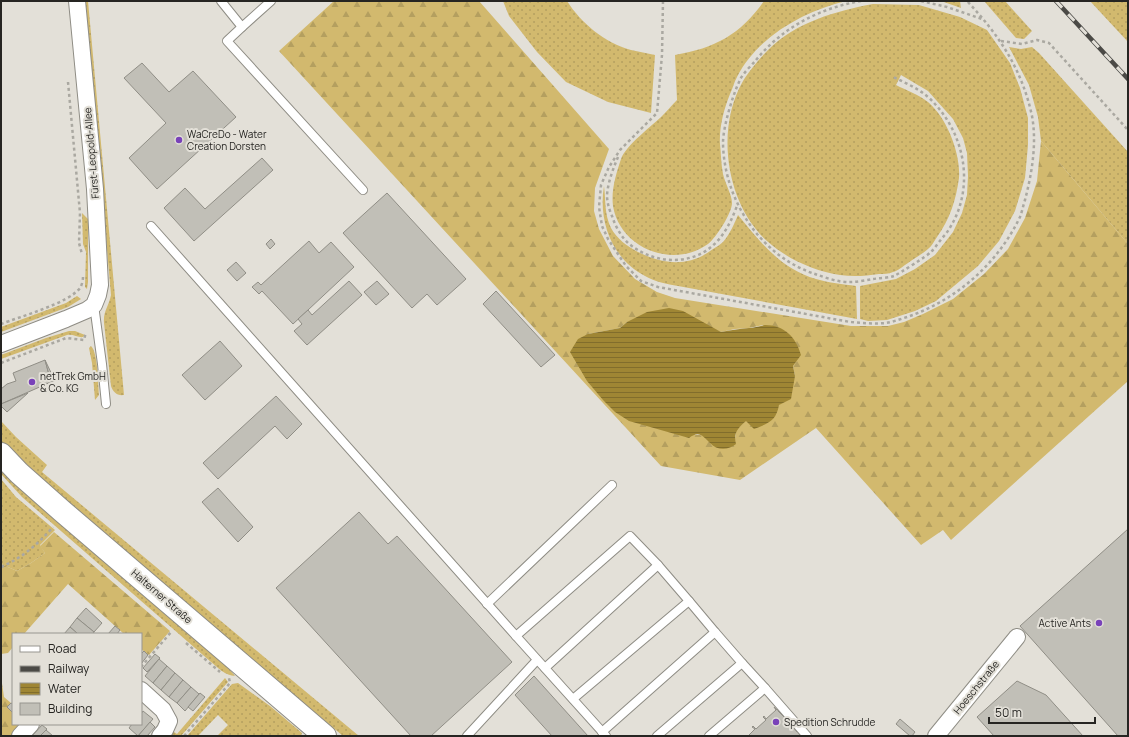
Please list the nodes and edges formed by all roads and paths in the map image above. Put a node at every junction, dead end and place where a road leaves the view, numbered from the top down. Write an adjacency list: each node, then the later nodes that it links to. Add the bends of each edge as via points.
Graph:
1 (77, 1): 20 (street, Fürst-Leopold-Allee, via 95,189 100,285)
2 (221, 1): 9 (lane)
3 (271, 1): 9 (lane)
4 (663, 1): 14 (path, via 657,113)
5 (861, 1): 16 (path, via 829,8 787,30 766,47 740,79 729,107 723,142 727,174)
6 (921, 1): 8 (path)
7 (967, 1): 8 (path)
8 (983, 19): 10 (path)
9 (242, 27): 15 (lane, via 227,41)
10 (1000, 40): 13 (path, via 1022,44 1037,40 1048,43); 14 (path, via 1024,86 1032,117 1034,146 1030,182 1020,216 1004,246 961,289 938,304 888,323 850,322 677,292 641,281 626,266 608,239 598,207 601,186)
11 (893, 77): 16 (path, via 910,85 935,104 952,126 961,150 964,182 958,210 949,229 931,253 894,276 850,283 802,269 781,257 765,243)
12 (68, 80): 18 (path, via 80,213 79,243)
13 (1128, 130)
14 (620, 150): 16 (path, via 609,181 609,209 616,228 627,242 643,253 673,260 687,259 704,252 717,242 729,226)
15 (363, 190)
16 (738, 205)
17 (151, 226): 31 (lane)
18 (83, 260)
19 (83, 272): 21 (path, via 80,288 70,297)
20 (94, 305): 22 (street, via 79,314); 23 (path, via 84,340 66,338); 24 (lane, Fürst-Leopold-Allee)
21 (1, 324)
22 (1, 344)
23 (1, 363)
24 (106, 404)
25 (1, 454): 49 (main road, Halterner Straße, via 62,511)
26 (612, 484): 31 (lane)
27 (53, 527): 29 (path, via 31,549 15,561)
28 (658, 565): 30 (lane); 34 (lane, via 630,536); 39 (lane)
29 (1, 567)
30 (690, 601): 33 (lane); 43 (lane)
31 (488, 604): 34 (lane)
32 (172, 630): 38 (path)
33 (715, 632): 37 (lane); 45 (lane)
34 (516, 636): 36 (lane)
35 (1017, 637): 54 (street, Hoeschstraße)
36 (538, 660): 39 (lane); 50 (lane)
37 (742, 663): 41 (lane); 51 (lane)
38 (142, 665)
39 (545, 668): 43 (lane)
40 (229, 678): 48 (path, via 230,683)
41 (765, 688): 52 (lane); 53 (lane)
42 (142, 691): 47 (street, via 163,710 168,721)
43 (573, 699): 45 (lane)
44 (30, 725): 46 (street)
45 (604, 734)
46 (20, 736)
47 (160, 736)
48 (184, 736)
49 (325, 736)
50 (467, 736)
51 (657, 736)
52 (709, 736)
53 (807, 736)
54 (936, 736)

